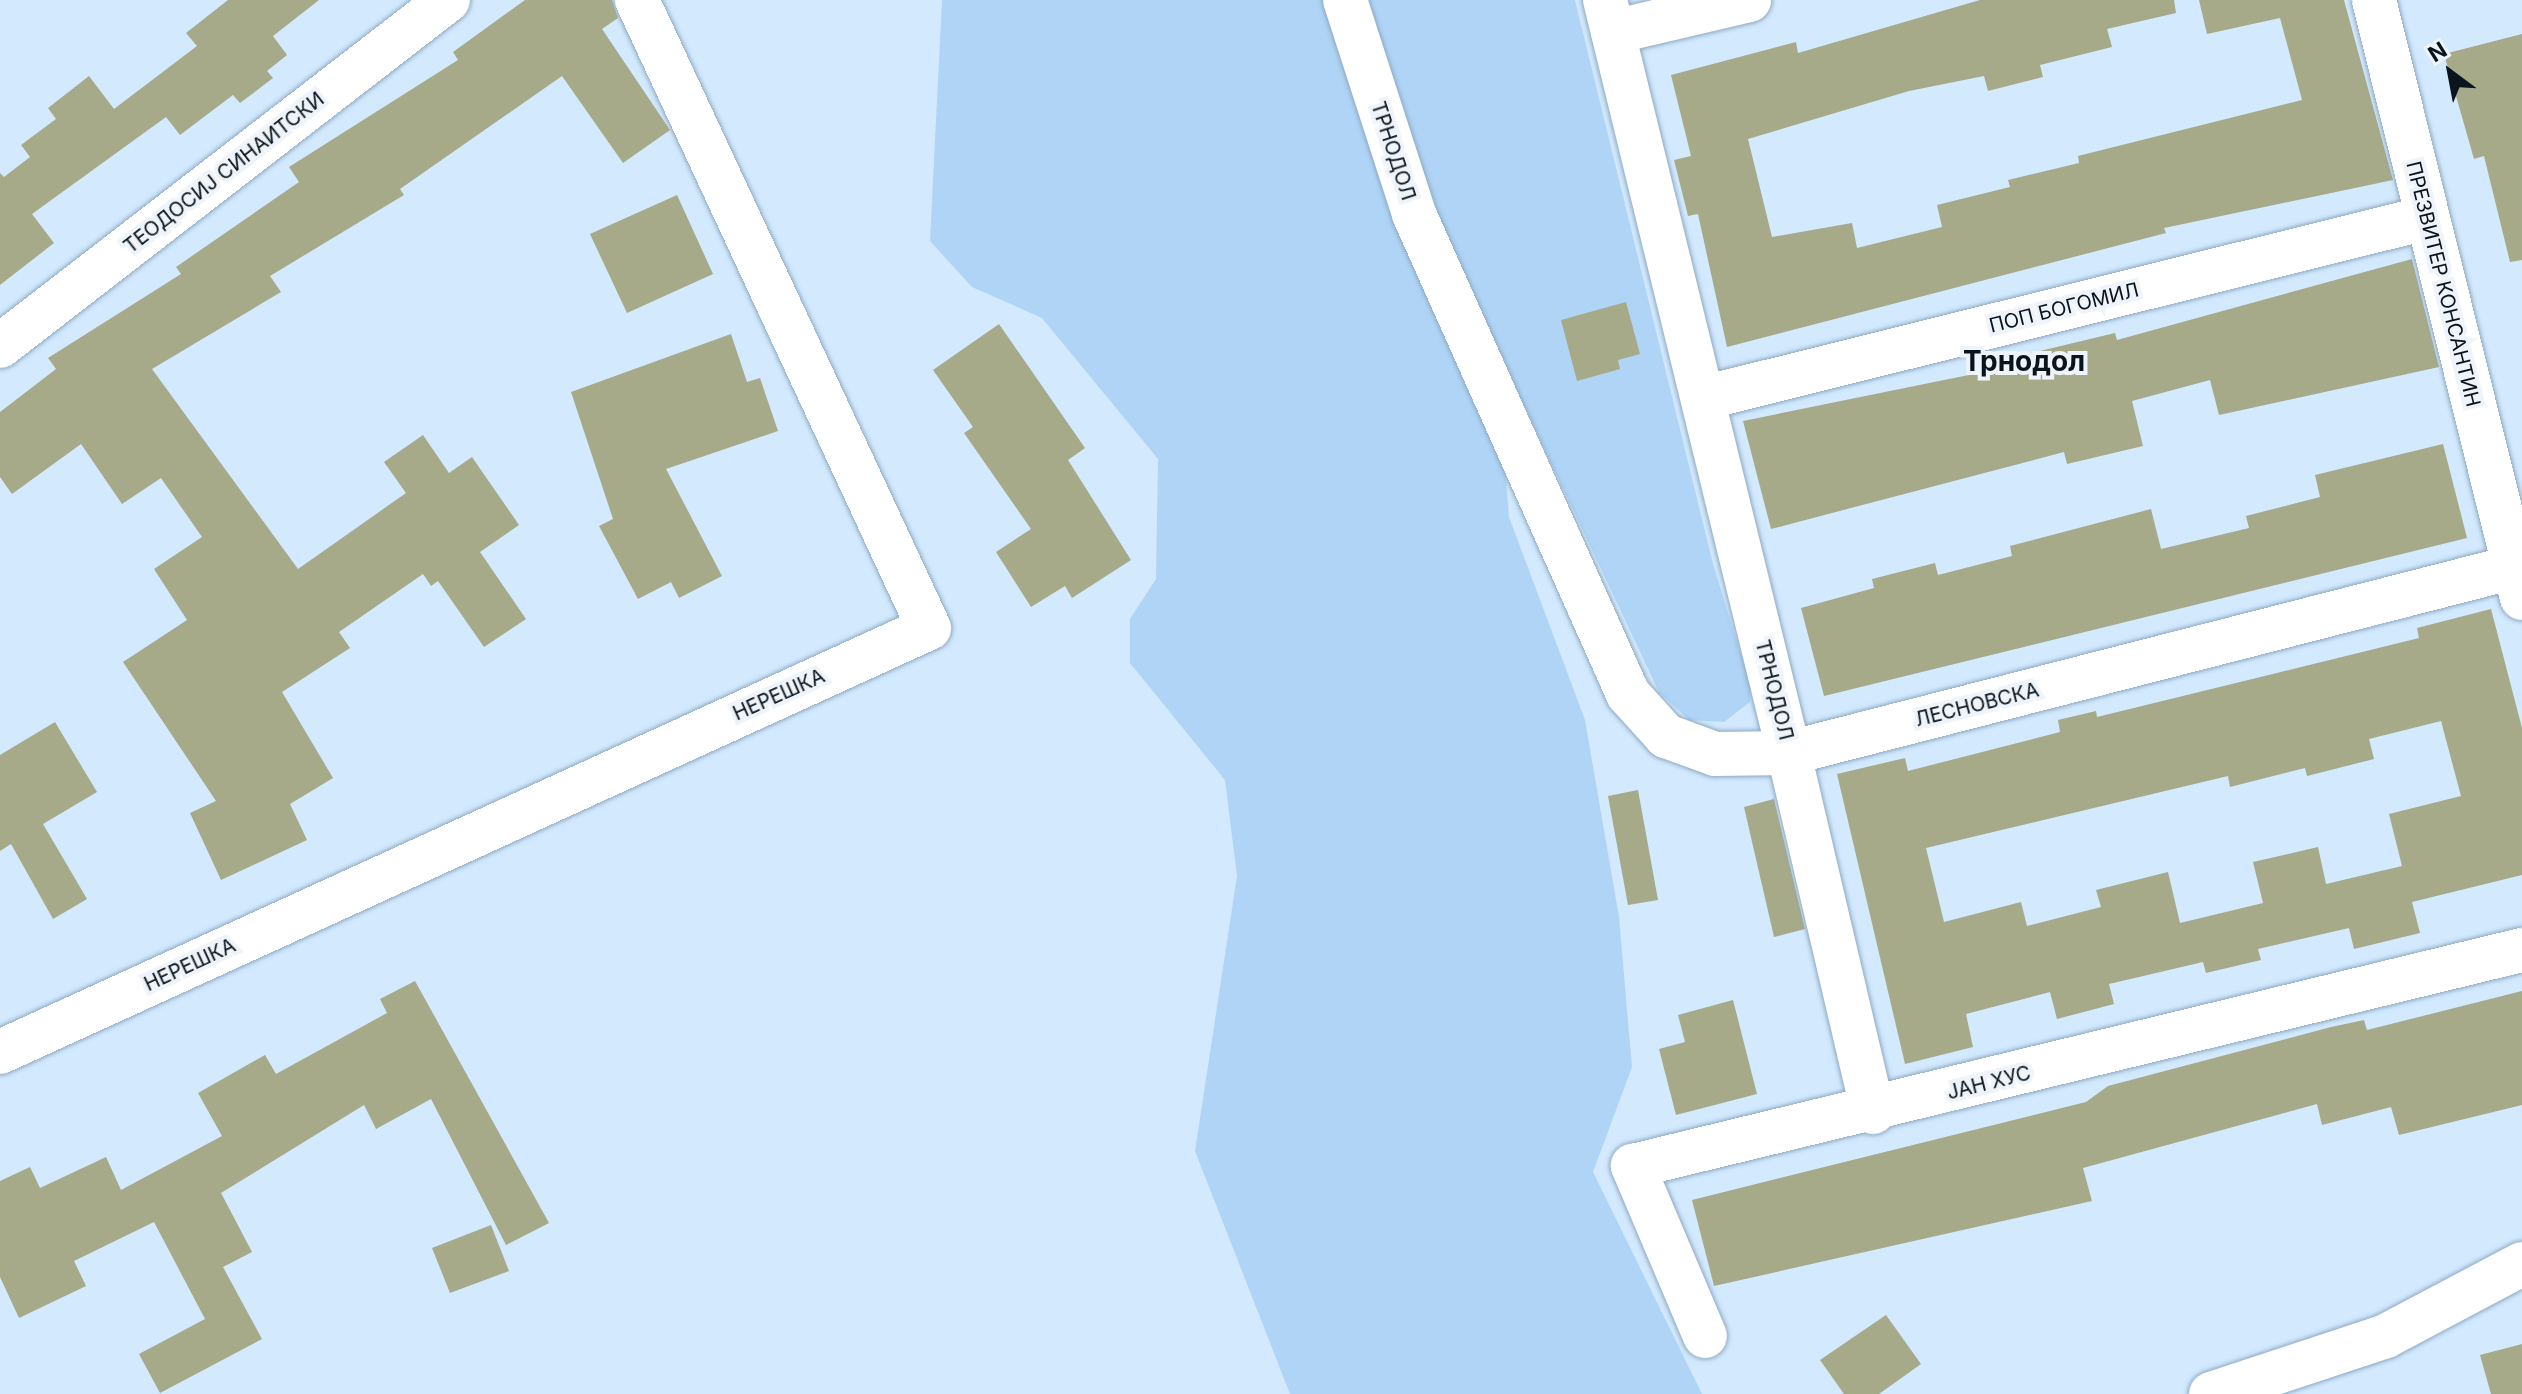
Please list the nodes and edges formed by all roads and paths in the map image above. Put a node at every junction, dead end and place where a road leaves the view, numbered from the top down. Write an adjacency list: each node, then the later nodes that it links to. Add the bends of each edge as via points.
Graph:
1 (448, 0): 8 (street, ТЕОДОСИЈ СИНАИТСКИ)
2 (637, 0): 13 (street, НЕРЕШКА, via 929,628)
3 (1345, 0): 11 (street, ТРНОДОЛ, via 1414,214 1628,694 1666,736 1715,754)
4 (1749, 0): 6 (street)
5 (2374, 0): 7 (street, ПРЕЗВИТЕР КОНСАНТИН)
6 (1609, 16): 9 (street, ТРНОДОЛ)
7 (2426, 218): 9 (street, ПОП БОГОМИЛ); 10 (street, ПРЕЗВИТЕР КОНСАНТИН)
8 (0, 346)
9 (1703, 398): 11 (street, ТРНОДОЛ)
10 (2519, 576): 11 (street, ЛЕСНОВСКА)
11 (1789, 753): 14 (street)
12 (2522, 950): 14 (street, ЈАН ХУС)
13 (0, 1052)
14 (1873, 1112): 16 (street, ЈАН ХУС, via 1633,1166)
15 (2522, 1264): 17 (street, via 2386,1336)
16 (1705, 1336)
17 (2211, 1394)

